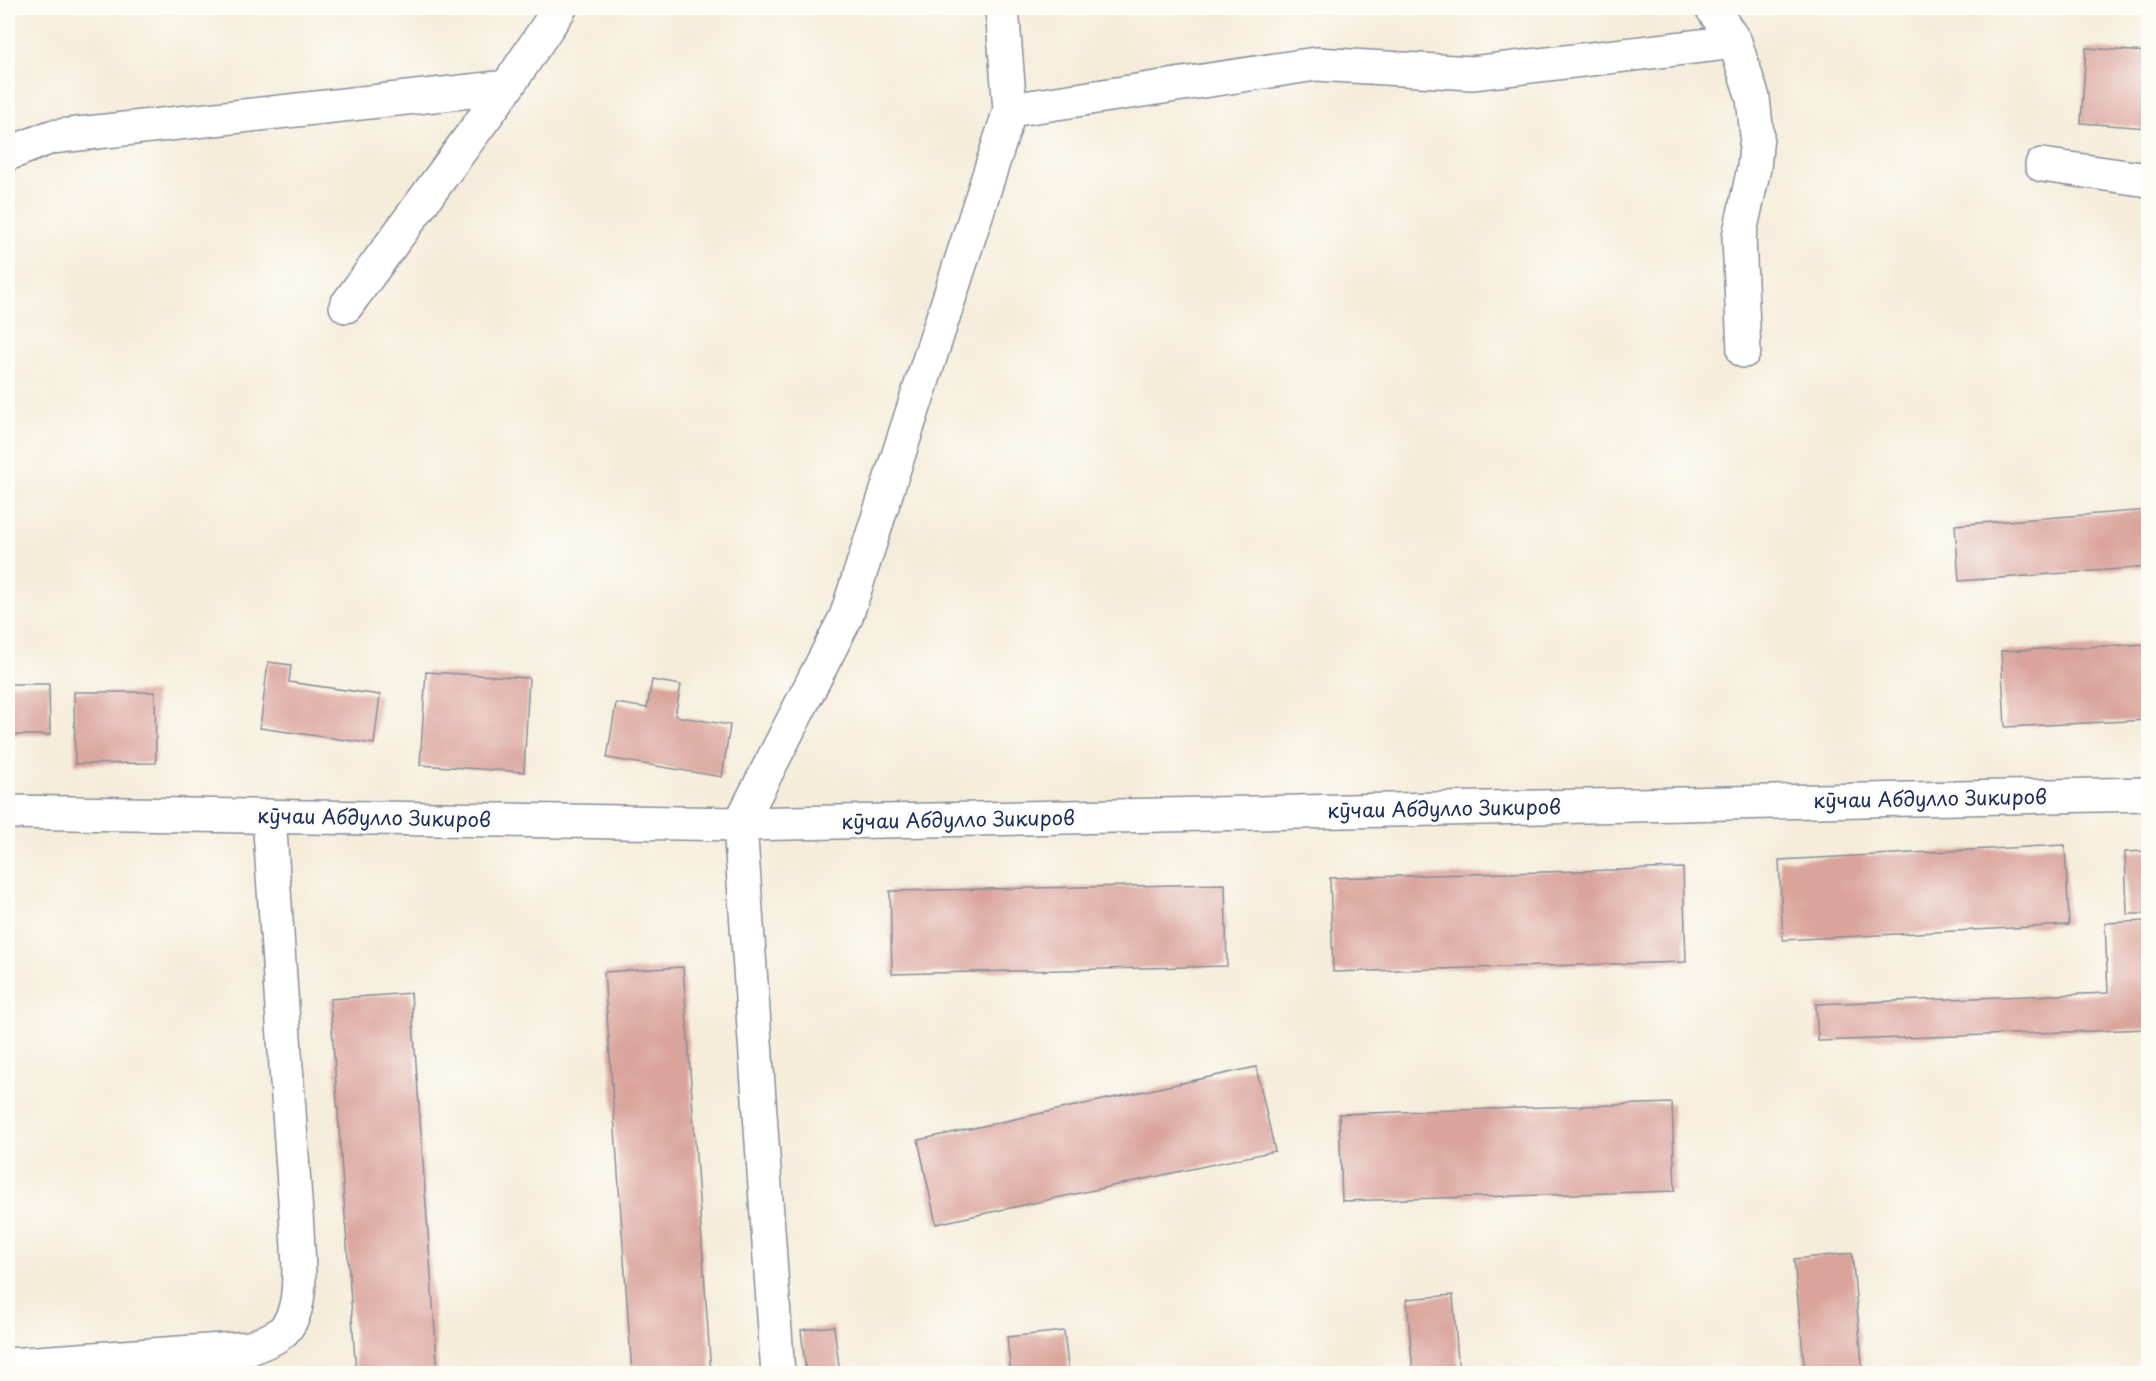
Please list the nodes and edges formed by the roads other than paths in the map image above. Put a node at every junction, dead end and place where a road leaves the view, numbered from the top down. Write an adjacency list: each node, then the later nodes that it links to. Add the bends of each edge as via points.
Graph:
1 (560, 8): 5 (street)
2 (1002, 8): 6 (street)
3 (1713, 8): 4 (street)
4 (1735, 42): 6 (street, via 1472,73 1316,64); 11 (street, via 1753,98 1757,135 1739,237)
5 (507, 87): 7 (street, via 51,137); 10 (street)
6 (1010, 110): 15 (street, via 846,617)
7 (8, 154)
8 (2042, 165): 9 (street)
9 (2148, 180)
10 (346, 306)
11 (1744, 351)
12 (2148, 794): 15 (street, кӯчаи Абдулло Зикиров)
13 (8, 812): 14 (street, кӯчаи Абдулло Зикиров)
14 (269, 816): 15 (street, кӯчаи Абдулло Зикиров); 16 (street, via 297,1229 299,1291 292,1316 281,1333 251,1348)
15 (740, 824): 17 (street)
16 (8, 1365)
17 (778, 1374)

